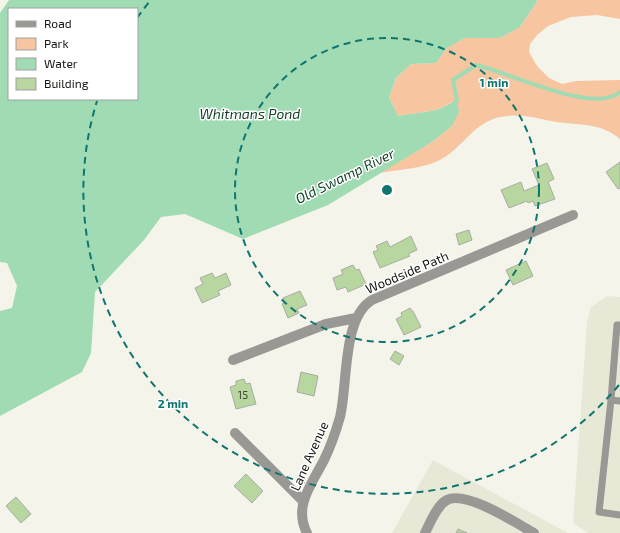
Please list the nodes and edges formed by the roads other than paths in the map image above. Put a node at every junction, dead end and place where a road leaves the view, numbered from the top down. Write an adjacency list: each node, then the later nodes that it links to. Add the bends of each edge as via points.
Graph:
1 (573, 215): 2 (street, Woodside Path, via 372,300 363,307)
2 (356, 318): 4 (street, via 326,324); 8 (street, Lane Avenue, via 337,427 325,459)
3 (620, 325): 5 (lane, via 617,325)
4 (234, 360)
5 (611, 400): 6 (lane); 9 (lane, via 599,512)
6 (620, 401)
7 (235, 433): 8 (street)
8 (303, 502): 11 (street, Lane Avenue, via 302,519)
9 (620, 515)
10 (531, 532): 12 (street, via 473,500 460,497 446,500)
11 (307, 533)
12 (425, 533)

